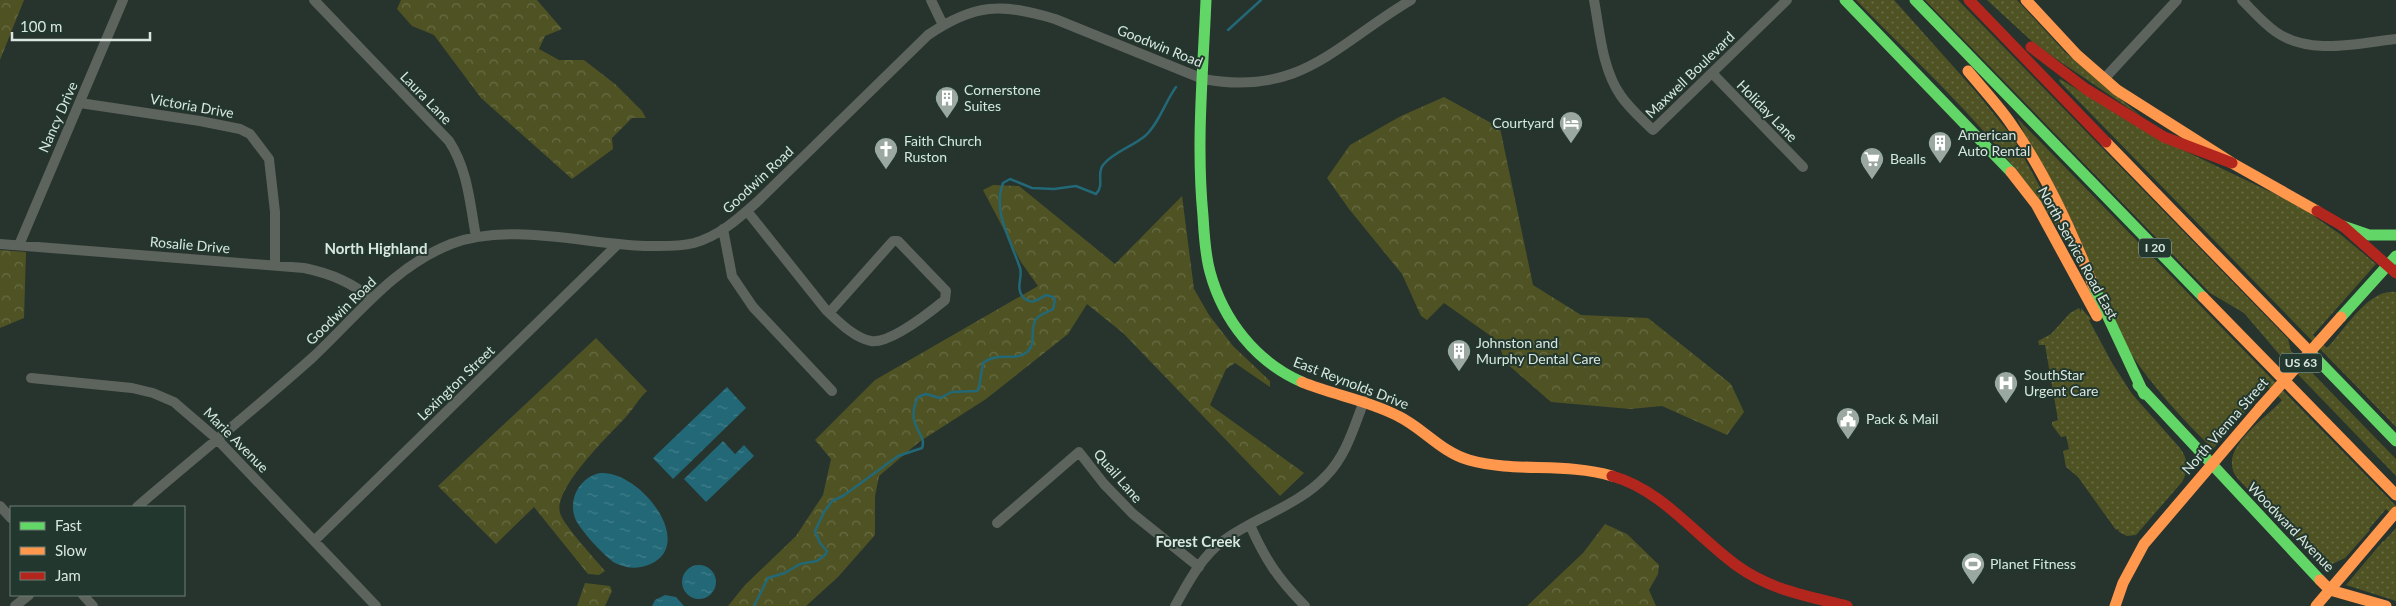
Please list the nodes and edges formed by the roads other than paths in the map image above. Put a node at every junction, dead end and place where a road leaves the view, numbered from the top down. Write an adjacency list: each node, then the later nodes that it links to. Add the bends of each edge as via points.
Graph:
1 (123, 0): 21 (street, Nancy Drive)
2 (314, 0): 28 (street, Laura Lane, via 449,141 465,174)
3 (930, 0): 16 (street)
4 (1206, 0): 19 (main road, East Reynolds Drive)
5 (1411, 0): 19 (street, Goodwin Road, via 1325,59 1300,72 1254,82)
6 (1594, 0): 18 (street, Maxwell Boulevard, via 1612,80 1622,97 1653,130)
7 (1788, 0): 18 (street, Maxwell Boulevard)
8 (1845, 0): 38 (main road, North Service Road East, via 2002,161 2036,204 2113,349)
9 (1910, 0): 38 (main road, via 2009,121 2041,171 2068,222 2103,310)
10 (1914, 0): 43 (main road, I 20)
11 (1969, 0): 41 (main road)
12 (1975, 0): 22 (main road, via 2050,64 2086,89 2164,137)
13 (2026, 0): 20 (main road)
14 (2177, 0): 20 (street)
15 (2242, 0): 17 (street, via 2276,33 2299,42 2328,46)
16 (944, 24): 19 (street, Goodwin Road, via 971,12 993,8 1034,13); 24 (street, Goodwin Road, via 903,58)
17 (2396, 39)
18 (1712, 73): 23 (street, Holiday Lane)
19 (1203, 79): 39 (main road, East Reynolds Drive, via 1200,200 1210,271 1222,303 1240,333 1260,356 1281,372)
20 (2104, 79): 22 (main road, via 2147,111)
21 (80, 103): 30 (street, Nancy Drive); 33 (street, Victoria Drive, via 200,121 250,134 269,159 271,168 275,212)
22 (2232, 163): 25 (main road)
23 (1803, 167)
24 (747, 211): 26 (street, Goodwin Road); 35 (street)
25 (2343, 226): 27 (main road, via 2369,235); 32 (main road)
26 (724, 230): 31 (street, Goodwin Road, via 693,244); 37 (street, via 732,276 753,307)
27 (2396, 235)
28 (476, 237): 31 (street, Goodwin Road, via 514,234); 34 (street, Goodwin Road, via 428,254)
29 (0, 244): 30 (street, Rosalie Drive)
30 (20, 245): 33 (street, Rosalie Drive)
31 (617, 245): 50 (street, Lexington Street)
32 (2393, 264): 42 (main road, North Vienna Street / US 63, bridge, via 2341,317)
33 (274, 265): 34 (street, Rosalie Drive, via 323,272 361,290)
34 (371, 299): 40 (street, Goodwin Road, via 313,356)
35 (829, 313): 35 (street, via 859,337 882,341 934,309 945,300 946,291 898,241 893,241)
36 (31, 378): 40 (street, Marie Avenue, via 153,393 174,402)
37 (832, 391)
38 (2144, 394): 42 (main road, North Service Road East)
39 (1364, 401): 49 (street, via 1341,457 1326,476 1296,499); 60 (main road, East Reynolds Drive, via 1395,414 1467,460 1616,477 1646,491 1755,578 1785,591)
40 (217, 439): 45 (street, Goodwin Road); 50 (street, Marie Avenue)
41 (2396, 441)
42 (2210, 465): 52 (main road, Woodward Avenue); 61 (main road, North Vienna Street / US 63, via 2144,544)
43 (2396, 495)
44 (0, 506): 47 (street)
45 (138, 506)
46 (2396, 512): 52 (main road)
47 (10, 517)
48 (997, 523): 51 (street, Quail Lane, via 1079,452 1128,509)
49 (1250, 525): 51 (street, via 1222,542); 59 (street, via 1266,561)
50 (315, 540): 57 (street, Marie Avenue)
51 (1199, 567): 58 (street)
52 (2330, 590): 62 (main road); 63 (main road, Woodward Avenue)
53 (27, 596): 55 (street)
54 (84, 596): 56 (street)
55 (15, 606)
56 (94, 606)
57 (376, 606)
58 (1175, 606)
59 (1305, 606)
60 (1846, 606)
61 (2115, 606)
62 (2316, 606)
63 (2386, 606)

